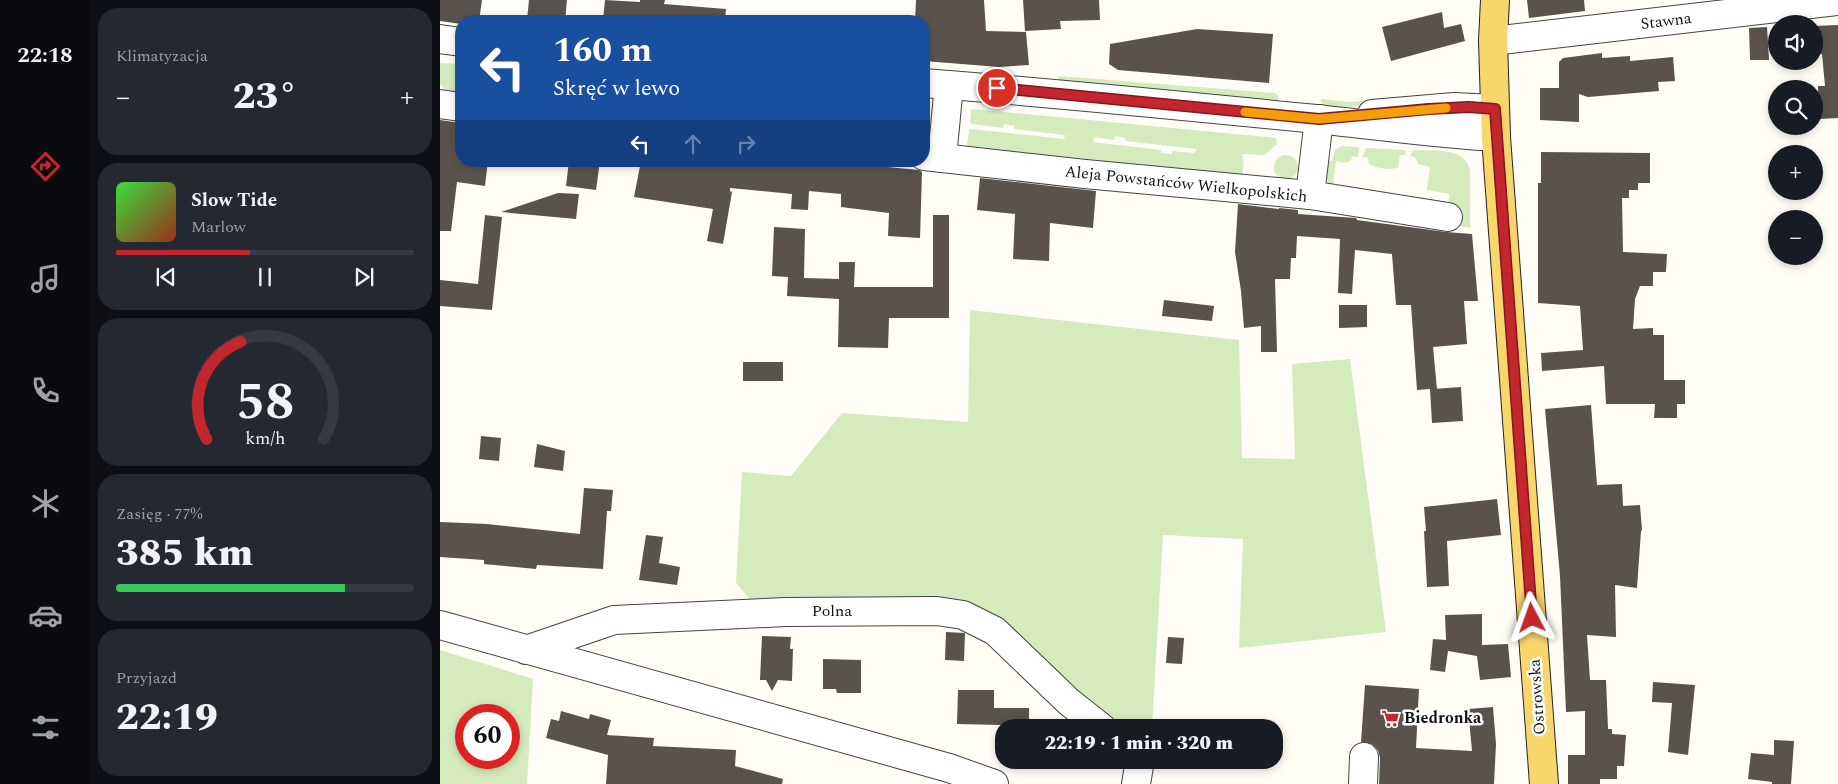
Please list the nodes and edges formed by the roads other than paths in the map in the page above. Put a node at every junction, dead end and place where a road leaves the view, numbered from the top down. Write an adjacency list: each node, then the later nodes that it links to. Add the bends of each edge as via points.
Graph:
1 (1494, 0): 5 (main road, Ostrowska)
2 (1838, 1): 5 (street, Stawna)
3 (440, 39): 4 (street)
4 (455, 41)
5 (1493, 41): 9 (main road, Ostrowska)
6 (937, 84): 10 (street); 12 (street)
7 (440, 104): 8 (street)
8 (455, 106)
9 (1495, 109): 10 (street, via 1429,109); 11 (main road, Ostrowska)
10 (1319, 119): 11 (street); 13 (street)
11 (1496, 137): 23 (main road, Ostrowska)
12 (933, 157): 13 (street, Aleja Powstańców Wielkopolskich)
13 (1310, 195): 14 (street, Aleja Powstańców Wielkopolskich)
14 (1448, 217)
15 (440, 625): 16 (street)
16 (526, 650): 17 (street, Polna, via 614,620 786,612 937,611 963,615 995,631); 20 (street, via 949,768)
17 (1091, 719)
18 (1364, 757): 22 (street)
19 (1138, 769): 21 (street)
20 (994, 784)
21 (1136, 784)
22 (1363, 784)
23 (1544, 784)

